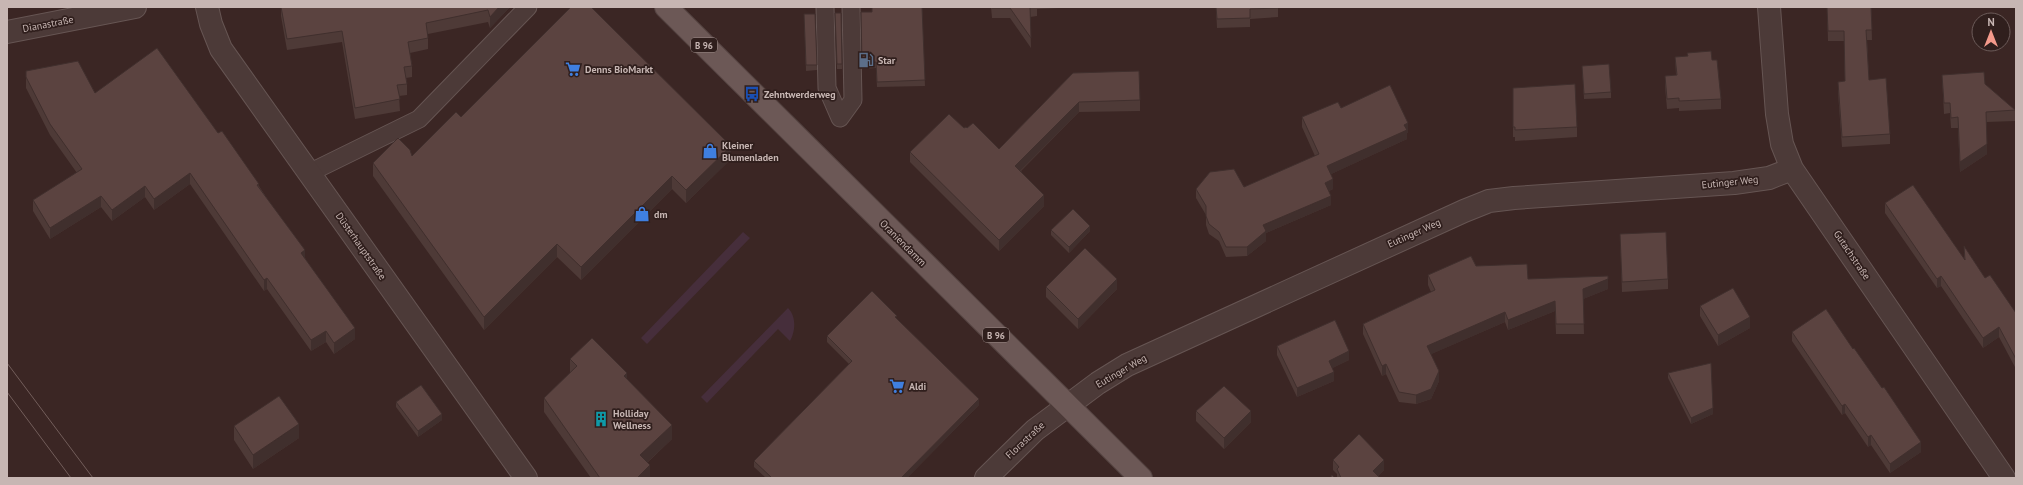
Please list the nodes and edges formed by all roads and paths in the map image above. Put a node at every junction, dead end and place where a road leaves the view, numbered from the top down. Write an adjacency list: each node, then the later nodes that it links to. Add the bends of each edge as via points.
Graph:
1 (135, 7): 8 (street, Dianastraße)
2 (207, 7): 10 (street, Düsterhauptstraße, via 210,24 221,49)
3 (528, 7): 10 (lane, via 419,119)
4 (666, 7): 11 (main road, Oraniendamm / B 96)
5 (825, 7): 6 (lane, via 827,88 840,118 853,100)
6 (852, 7)
7 (1769, 7): 9 (street, Gutachstraße, via 1777,114 1782,144)
8 (7, 32)
9 (1792, 169): 11 (street, Eutinger Weg, via 1769,178 1734,183 1488,201 1168,344 1127,365); 15 (street, Gutachstraße)
10 (309, 174): 12 (street, Düsterhauptstraße)
11 (1067, 405): 13 (street, Florastraße, via 1035,430); 14 (main road, Oraniendamm / B 96)
12 (526, 478)
13 (986, 478)
14 (1141, 478)
15 (2004, 478)

